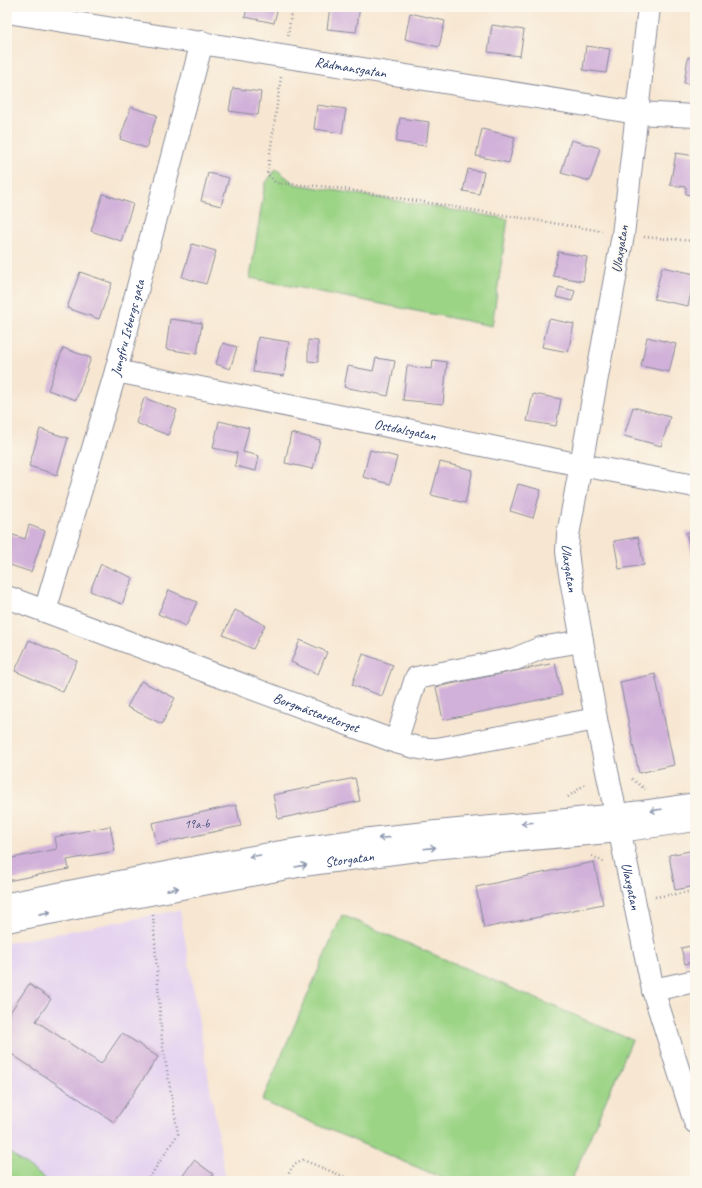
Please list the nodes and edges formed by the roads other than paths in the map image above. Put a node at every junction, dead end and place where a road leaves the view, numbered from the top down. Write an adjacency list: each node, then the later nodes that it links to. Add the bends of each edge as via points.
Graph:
1 (649, 7): 4 (street, Ulaxgatan)
2 (7, 12): 3 (street, Rådmansgatan)
3 (202, 42): 4 (street, Rådmansgatan); 6 (street, Jungfru Isbergs gata)
4 (637, 112): 5 (street, Rådmansgatan); 7 (street, Ulaxgatan, via 624,235)
5 (695, 116)
6 (116, 371): 7 (street, Ostdalsgatan); 10 (street, Jungfru Isbergs gata)
7 (581, 465): 8 (street, Ostdalsgatan); 11 (street, Ulaxgatan, via 567,551)
8 (695, 486)
9 (7, 597): 10 (street, Borgmästaretorget)
10 (45, 611): 13 (street, Borgmästaretorget)
11 (582, 641): 12 (street, Ulaxgatan); 13 (street, via 541,648 515,659 416,678)
12 (596, 719): 13 (street, Borgmästaretorget, via 429,750); 16 (street, Ulaxgatan)
13 (396, 742)
14 (695, 804): 16 (street, Storgatan, one-way to 16)
15 (695, 820): 16 (street, Storgatan)
16 (618, 823): 17 (street, Storgatan, one-way to 17, via 443,831 340,843 254,856); 18 (street, Storgatan, one-way to 16, via 310,864); 20 (street, Ulaxgatan)
17 (7, 904)
18 (7, 921)
19 (695, 981): 20 (street)
20 (653, 990): 21 (street, Ulaxgatan)
21 (695, 1122)

